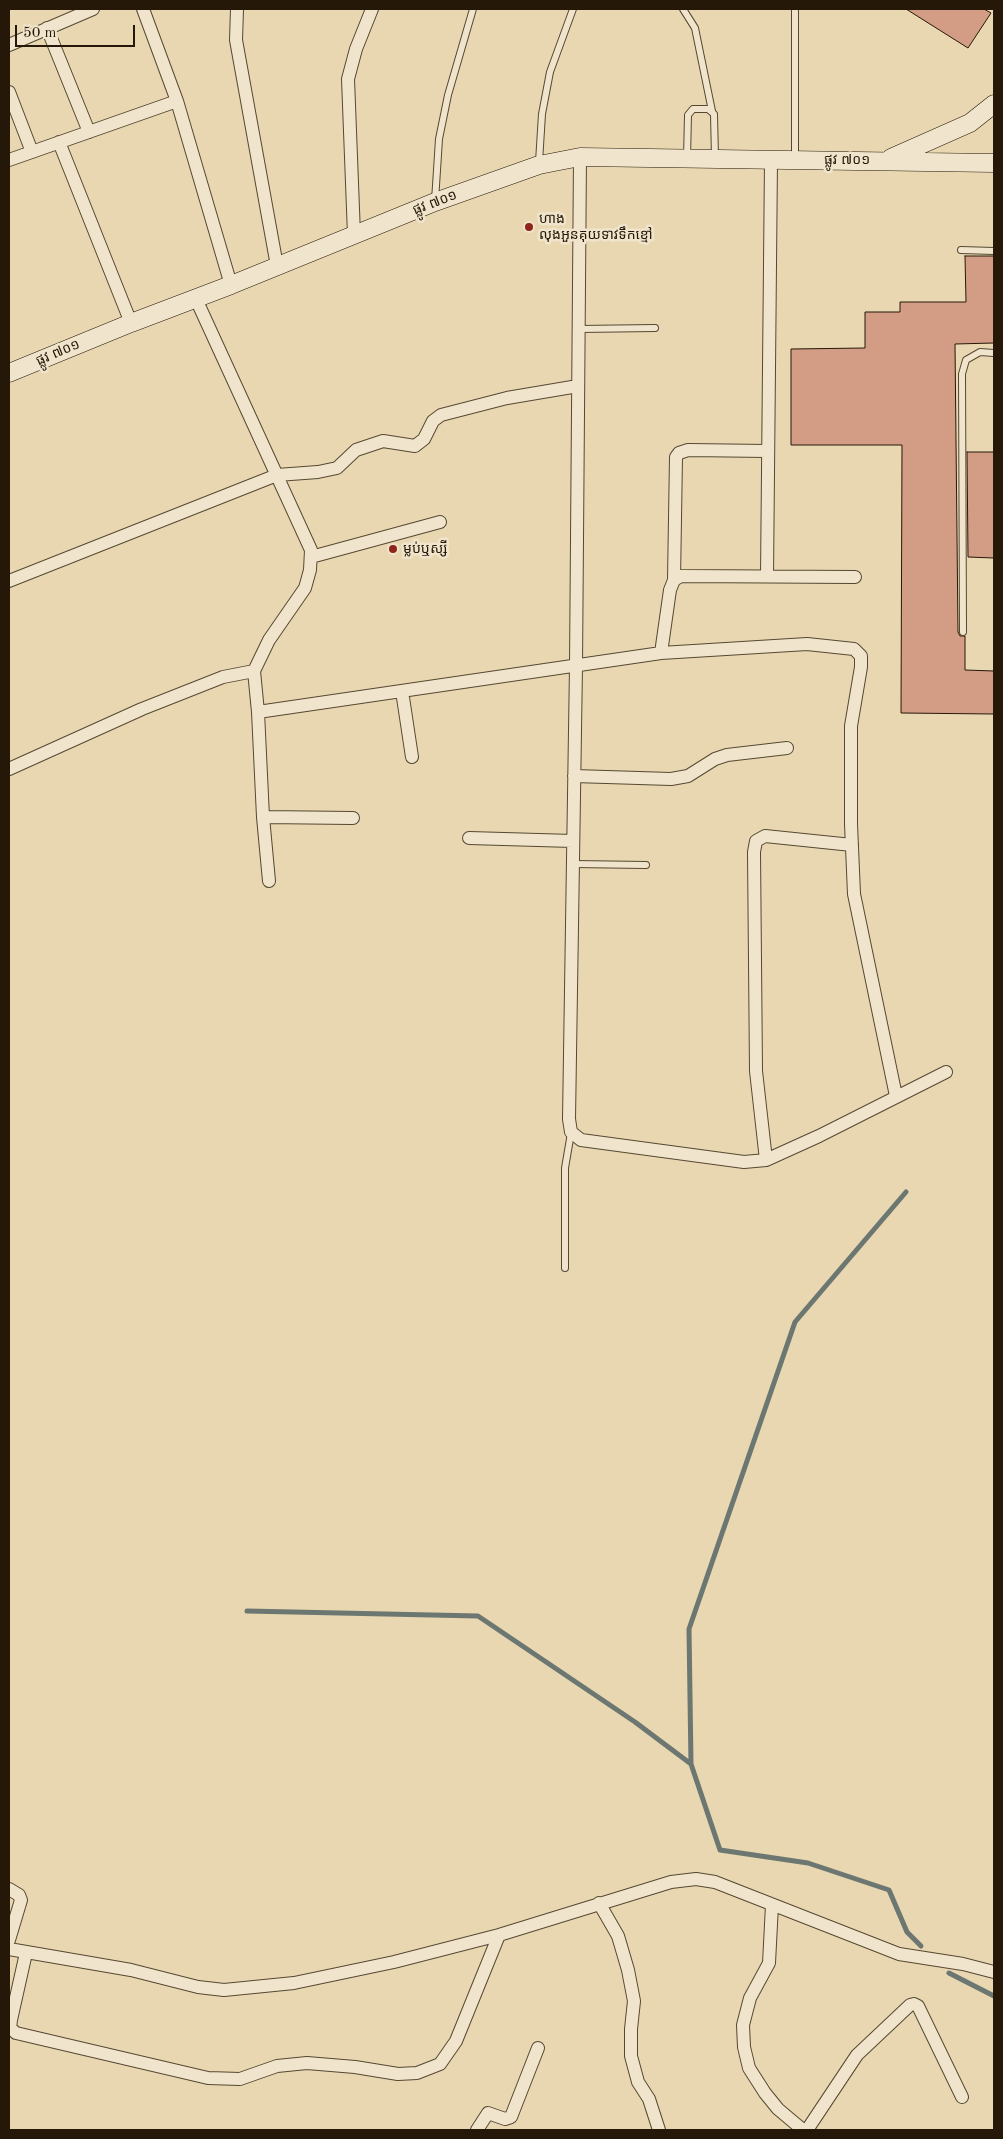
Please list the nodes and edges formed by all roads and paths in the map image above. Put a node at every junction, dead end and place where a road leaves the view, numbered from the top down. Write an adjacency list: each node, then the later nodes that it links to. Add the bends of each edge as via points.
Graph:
1 (93, 9): 9 (street)
2 (143, 9): 12 (street)
3 (237, 9): 31 (street, via 236,40)
4 (372, 9): 28 (street, via 348,78)
5 (473, 9): 27 (lane, via 439,139)
6 (573, 9): 26 (lane, via 550,72 542,114)
7 (683, 9): 14 (lane, via 695,28)
8 (795, 11): 23 (lane)
9 (47, 28): 10 (street); 15 (street)
10 (9, 45)
11 (9, 92): 17 (street)
12 (177, 101): 15 (street); 32 (street)
13 (994, 104): 24 (main road, via 970,123)
14 (712, 111): 19 (lane, via 689,111); 20 (lane)
15 (89, 132): 16 (street)
16 (60, 142): 17 (street); 34 (street)
17 (32, 152): 21 (street)
18 (580, 157): 19 (main road, ផ្លូវ ៧០១); 26 (main road, ផ្លូវ ៧០១); 36 (street)
19 (687, 159): 20 (main road, ផ្លូវ ៧០១)
20 (716, 159): 22 (main road, ផ្លូវ ៧០១)
21 (9, 160)
22 (771, 160): 23 (main road, ផ្លូវ ៧០១); 40 (street)
23 (795, 160): 24 (main road, ផ្លូវ ៧០១)
24 (886, 160): 25 (main road, ផ្លូវ ៧០១)
25 (994, 163)
26 (539, 166): 27 (main road, ផ្លូវ ៧០១)
27 (435, 202): 28 (main road, ផ្លូវ ៧០១)
28 (354, 235): 31 (main road, ផ្លូវ ៧០១)
29 (961, 250): 30 (lane)
30 (994, 251)
31 (277, 266): 32 (main road, ផ្លូវ ៧០១)
32 (231, 286): 33 (main road, ផ្លូវ ៧០១)
33 (196, 299): 34 (main road, ផ្លូវ ៧០១); 41 (street)
34 (131, 322): 38 (main road, ផ្លូវ ៧០១)
35 (655, 328): 36 (lane)
36 (579, 330): 39 (street)
37 (994, 353): 48 (lane, via 980,352 966,360 962,374)
38 (9, 373)
39 (578, 386): 41 (street, via 507,398 441,415 415,446 383,442 356,450 338,468); 50 (street)
40 (768, 451): 44 (street); 46 (street, via 688,450 676,457)
41 (277, 475): 43 (street, via 311,550); 47 (street)
42 (440, 522): 43 (street)
43 (311, 558): 51 (street, via 305,588 269,640)
44 (767, 576): 45 (street); 46 (street, via 681,576)
45 (855, 577)
46 (674, 580): 49 (street)
47 (9, 581)
48 (963, 632)
49 (661, 653): 50 (street); 62 (street, via 807,644 854,649 861,656 851,726)
50 (576, 666): 52 (street); 57 (street)
51 (254, 671): 53 (street); 56 (street, via 223,677 142,709)
52 (402, 691): 53 (street); 55 (street)
53 (258, 712): 58 (street)
54 (787, 748): 57 (street, via 726,755 688,776)
55 (412, 757)
56 (9, 769)
57 (574, 776): 61 (street)
58 (263, 817): 59 (street); 65 (street)
59 (353, 818)
60 (469, 838): 61 (street)
61 (573, 841): 63 (street)
62 (852, 845): 67 (street, via 854,894); 69 (street, via 765,836 756,841 756,1071)
63 (573, 864): 64 (lane); 68 (street, via 568,1119)
64 (646, 866)
65 (269, 882)
66 (946, 1072): 67 (street)
67 (896, 1096): 69 (street)
68 (572, 1132): 69 (street, via 582,1140 744,1162); 70 (lane, via 565,1168)
69 (766, 1160)
70 (565, 1268)
71 (9, 1889): 75 (street, via 21,1900)
72 (599, 1903): 73 (street, via 671,1882 696,1879 715,1882); 74 (street); 82 (street, via 618,1936 628,1970 634,2001 630,2056)
73 (772, 1905): 78 (street, via 899,1954); 83 (street, via 769,1963 750,1998 743,2025 744,2047 749,2068 764,2093)
74 (499, 1935): 77 (street, via 294,1983 224,1990 198,1987 132,1970); 77 (street, via 456,2041 440,2064 417,2073 398,2074 307,2063 276,2066 240,2079 208,2078 16,2033 10,2028)
75 (9, 1940)
76 (9, 1950): 77 (street)
77 (26, 1953)
78 (994, 1972)
79 (538, 2048): 81 (street, via 511,2117 505,2119 488,2113)
80 (962, 2097): 84 (street, via 918,2006 914,2004 857,2055)
81 (477, 2130)
82 (659, 2130)
83 (803, 2130)
84 (807, 2130)

